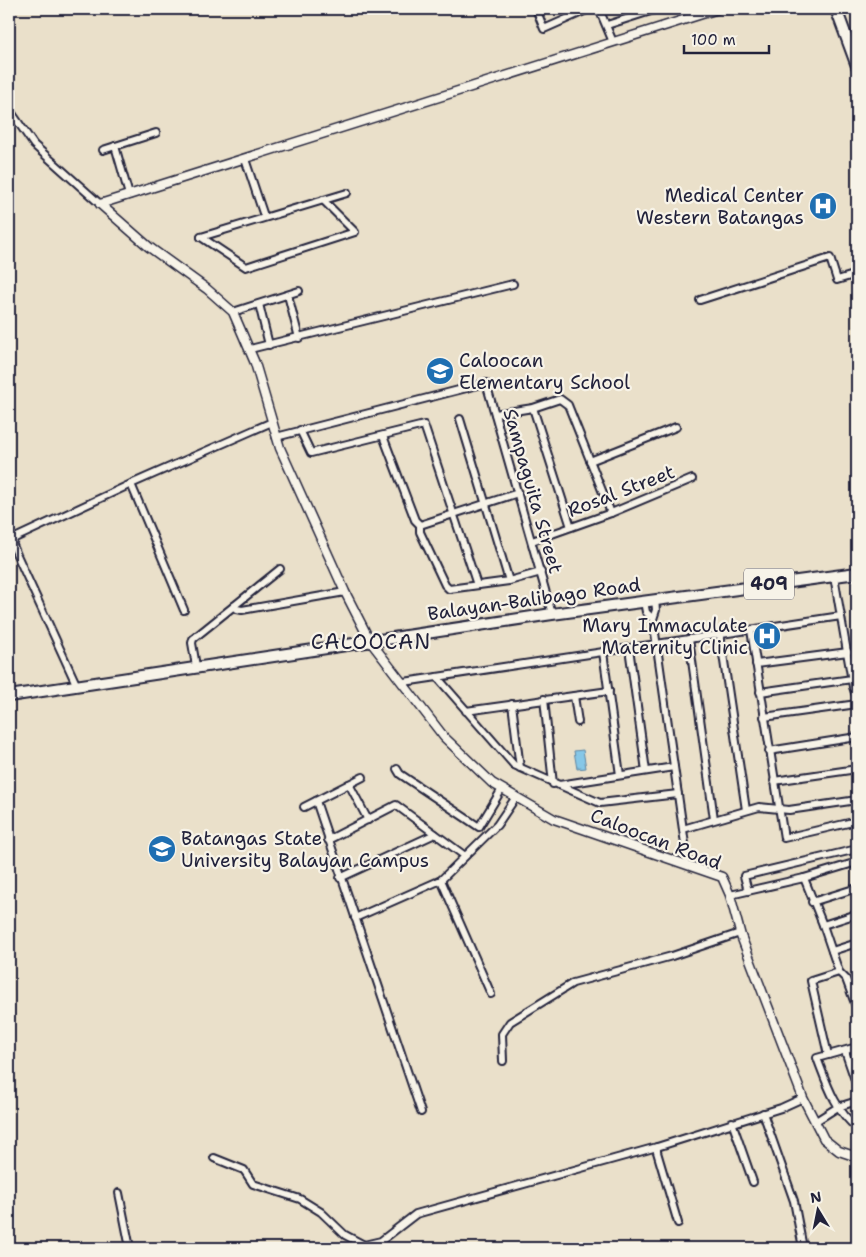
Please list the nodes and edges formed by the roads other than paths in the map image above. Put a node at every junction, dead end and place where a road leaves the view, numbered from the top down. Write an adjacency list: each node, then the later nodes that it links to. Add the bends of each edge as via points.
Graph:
1 (536, 9): 2 (street, via 544,29)
2 (589, 9)
3 (599, 9): 9 (street)
4 (630, 9): 8 (street)
5 (657, 9): 8 (street)
6 (718, 9): 10 (street)
7 (836, 9): 11 (main road)
8 (633, 16): 9 (street)
9 (607, 25): 10 (street)
10 (613, 42): 16 (street, via 378,114)
11 (857, 66)
12 (9, 109): 20 (street, via 34,145)
13 (156, 133): 14 (street)
14 (114, 146): 15 (street); 18 (street)
15 (103, 150)
16 (245, 159): 18 (street); 21 (street)
17 (346, 193): 19 (street)
18 (129, 195): 20 (street)
19 (323, 200): 21 (street); 21 (street, via 354,232 246,267 201,237)
20 (100, 204): 28 (street)
21 (264, 216)
22 (857, 274): 26 (street, via 837,280 830,258)
23 (513, 284): 29 (street)
24 (299, 291): 25 (street)
25 (288, 295): 27 (street); 29 (street)
26 (700, 300)
27 (259, 304): 28 (street); 30 (street)
28 (233, 312): 31 (street, Caloocan Road)
29 (299, 338): 30 (street)
30 (269, 345): 31 (street)
31 (250, 349): 35 (street, Caloocan Road)
32 (533, 408): 33 (street); 40 (street, via 560,399 568,405); 48 (street)
33 (495, 414): 37 (street, Sampaguita Street, via 486,383); 43 (street, Sampaguita Street)
34 (460, 419): 44 (street)
35 (272, 422): 39 (street, Caloocan Road); 42 (street)
36 (676, 427): 40 (street)
37 (300, 430): 38 (street, via 311,453); 39 (street, Sampaguita Street)
38 (383, 436): 46 (street, via 424,425); 47 (street, via 414,520)
39 (276, 437): 56 (street, Caloocan Road)
40 (590, 461): 45 (street)
41 (692, 479): 45 (street, Rosal Street)
42 (131, 484): 60 (street); 77 (street, via 14,538 12,543)
43 (518, 494): 44 (street); 49 (street, Sampaguita Street)
44 (486, 504): 46 (street); 54 (street)
45 (610, 513): 48 (street, Rosal Street)
46 (453, 514): 47 (street); 55 (street)
47 (420, 525): 55 (street, via 420,532 444,585 449,589)
48 (571, 527): 49 (street, Rosal Street)
49 (532, 541): 51 (street, Sampaguita Street)
50 (280, 569): 59 (street)
51 (541, 572): 54 (street); 61 (street, Sampaguita Street)
52 (857, 573): 53 (main road, Balayan-Balibago Road / 409)
53 (834, 576): 57 (main road, Balayan-Balibago Road / 409); 62 (street)
54 (509, 581): 55 (street)
55 (477, 585)
56 (345, 592): 59 (street, via 242,610); 67 (street, Caloocan Road)
57 (655, 599): 58 (main road, Balayan-Balibago Road / 409); 63 (street)
58 (644, 601): 61 (main road, Balayan-Balibago Road / 409); 63 (street, via 646,612)
59 (234, 606): 73 (street, via 193,638)
60 (184, 610)
61 (552, 614): 67 (main road, Balayan-Balibago Road / 409)
62 (841, 616): 64 (street); 71 (street)
63 (653, 619): 68 (street)
64 (751, 630): 65 (street); 72 (street)
65 (720, 634): 66 (street); 108 (street)
66 (689, 639): 68 (street); 109 (street)
67 (370, 641): 73 (main road, Balayan-Balibago Road / 409); 101 (street, Caloocan Road, via 444,737)
68 (656, 644): 69 (street); 91 (street)
69 (629, 648): 70 (street); 95 (street)
70 (603, 652): 74 (street); 78 (street)
71 (848, 652): 72 (street); 75 (street)
72 (756, 664): 79 (street)
73 (196, 666): 77 (main road, Balayan-Balibago Road / 409)
74 (437, 677): 76 (street); 86 (street)
75 (852, 679): 79 (street); 82 (street)
76 (404, 682)
77 (77, 686): 80 (main road, Balayan-Balibago Road / 409)
78 (609, 691): 81 (street); 96 (street)
79 (760, 692): 87 (street)
80 (9, 696)
81 (574, 696): 83 (street); 88 (street)
82 (857, 698)
83 (544, 699): 84 (street); 100 (street)
84 (512, 704): 86 (street); 92 (street)
85 (857, 704): 87 (street)
86 (466, 711): 92 (street)
87 (764, 718): 90 (street)
88 (578, 722)
89 (857, 737): 90 (street)
90 (769, 750): 98 (street)
91 (674, 767): 95 (street); 102 (street)
92 (520, 768): 100 (street)
93 (397, 769): 101 (street, via 479,828)
94 (857, 769): 98 (street)
95 (646, 771): 96 (street)
96 (620, 775): 100 (street)
97 (363, 777): 99 (street)
98 (774, 781): 107 (street)
99 (348, 784): 105 (street); 110 (street)
100 (555, 785): 102 (street, via 600,803)
101 (502, 790): 103 (street, Caloocan Road)
102 (678, 794): 112 (street)
103 (516, 797): 116 (street, via 498,825); 124 (street, Caloocan Road, via 554,819 722,877)
104 (857, 800): 107 (street)
105 (316, 801): 106 (street); 114 (street)
106 (304, 807)
107 (779, 809): 108 (street, via 759,807); 111 (street, via 784,838)
108 (746, 810): 109 (street)
109 (714, 819): 112 (street)
110 (368, 820): 113 (street, via 396,806); 114 (street)
111 (857, 821)
112 (683, 829): 117 (street)
113 (435, 834): 116 (street); 119 (street)
114 (328, 840): 119 (street)
115 (857, 849): 123 (street, via 744,876)
116 (466, 856): 121 (street)
117 (687, 858)
118 (857, 862): 120 (street)
119 (340, 878): 127 (street)
120 (804, 878): 123 (street); 125 (street)
121 (440, 880): 127 (street); 133 (street)
122 (857, 888): 125 (street)
123 (748, 891): 124 (street)
124 (730, 895): 129 (street, Caloocan Road)
125 (812, 902): 128 (street)
126 (857, 914): 128 (street)
127 (355, 918): 143 (street)
128 (823, 925): 131 (street)
129 (740, 933): 138 (street, via 672,956 573,983 510,1022 502,1034); 140 (street, Caloocan Road)
130 (857, 943): 131 (street)
131 (832, 952): 132 (street)
132 (839, 972): 134 (street, via 846,979); 137 (street, via 811,981)
133 (491, 994)
134 (857, 1009)
135 (857, 1047): 136 (street)
136 (845, 1050): 137 (street); 139 (street)
137 (828, 1055): 142 (street, via 817,1058)
138 (503, 1061)
139 (857, 1086)
140 (803, 1098): 144 (street); 145 (street, Caloocan Road)
141 (857, 1101): 142 (street)
142 (838, 1107): 145 (street); 147 (street)
143 (421, 1112)
144 (763, 1113): 146 (street); 155 (street, via 794,1201)
145 (816, 1121): 149 (street, Caloocan Road, via 824,1139 839,1151)
146 (732, 1122): 148 (street); 151 (street)
147 (857, 1128)
148 (657, 1147): 150 (street, via 416,1214 381,1241 364,1245 300,1199 253,1184 244,1170); 153 (street)
149 (857, 1157)
150 (214, 1158)
151 (753, 1182)
152 (119, 1192): 154 (street)
153 (678, 1224)
154 (130, 1248)
155 (803, 1248)

